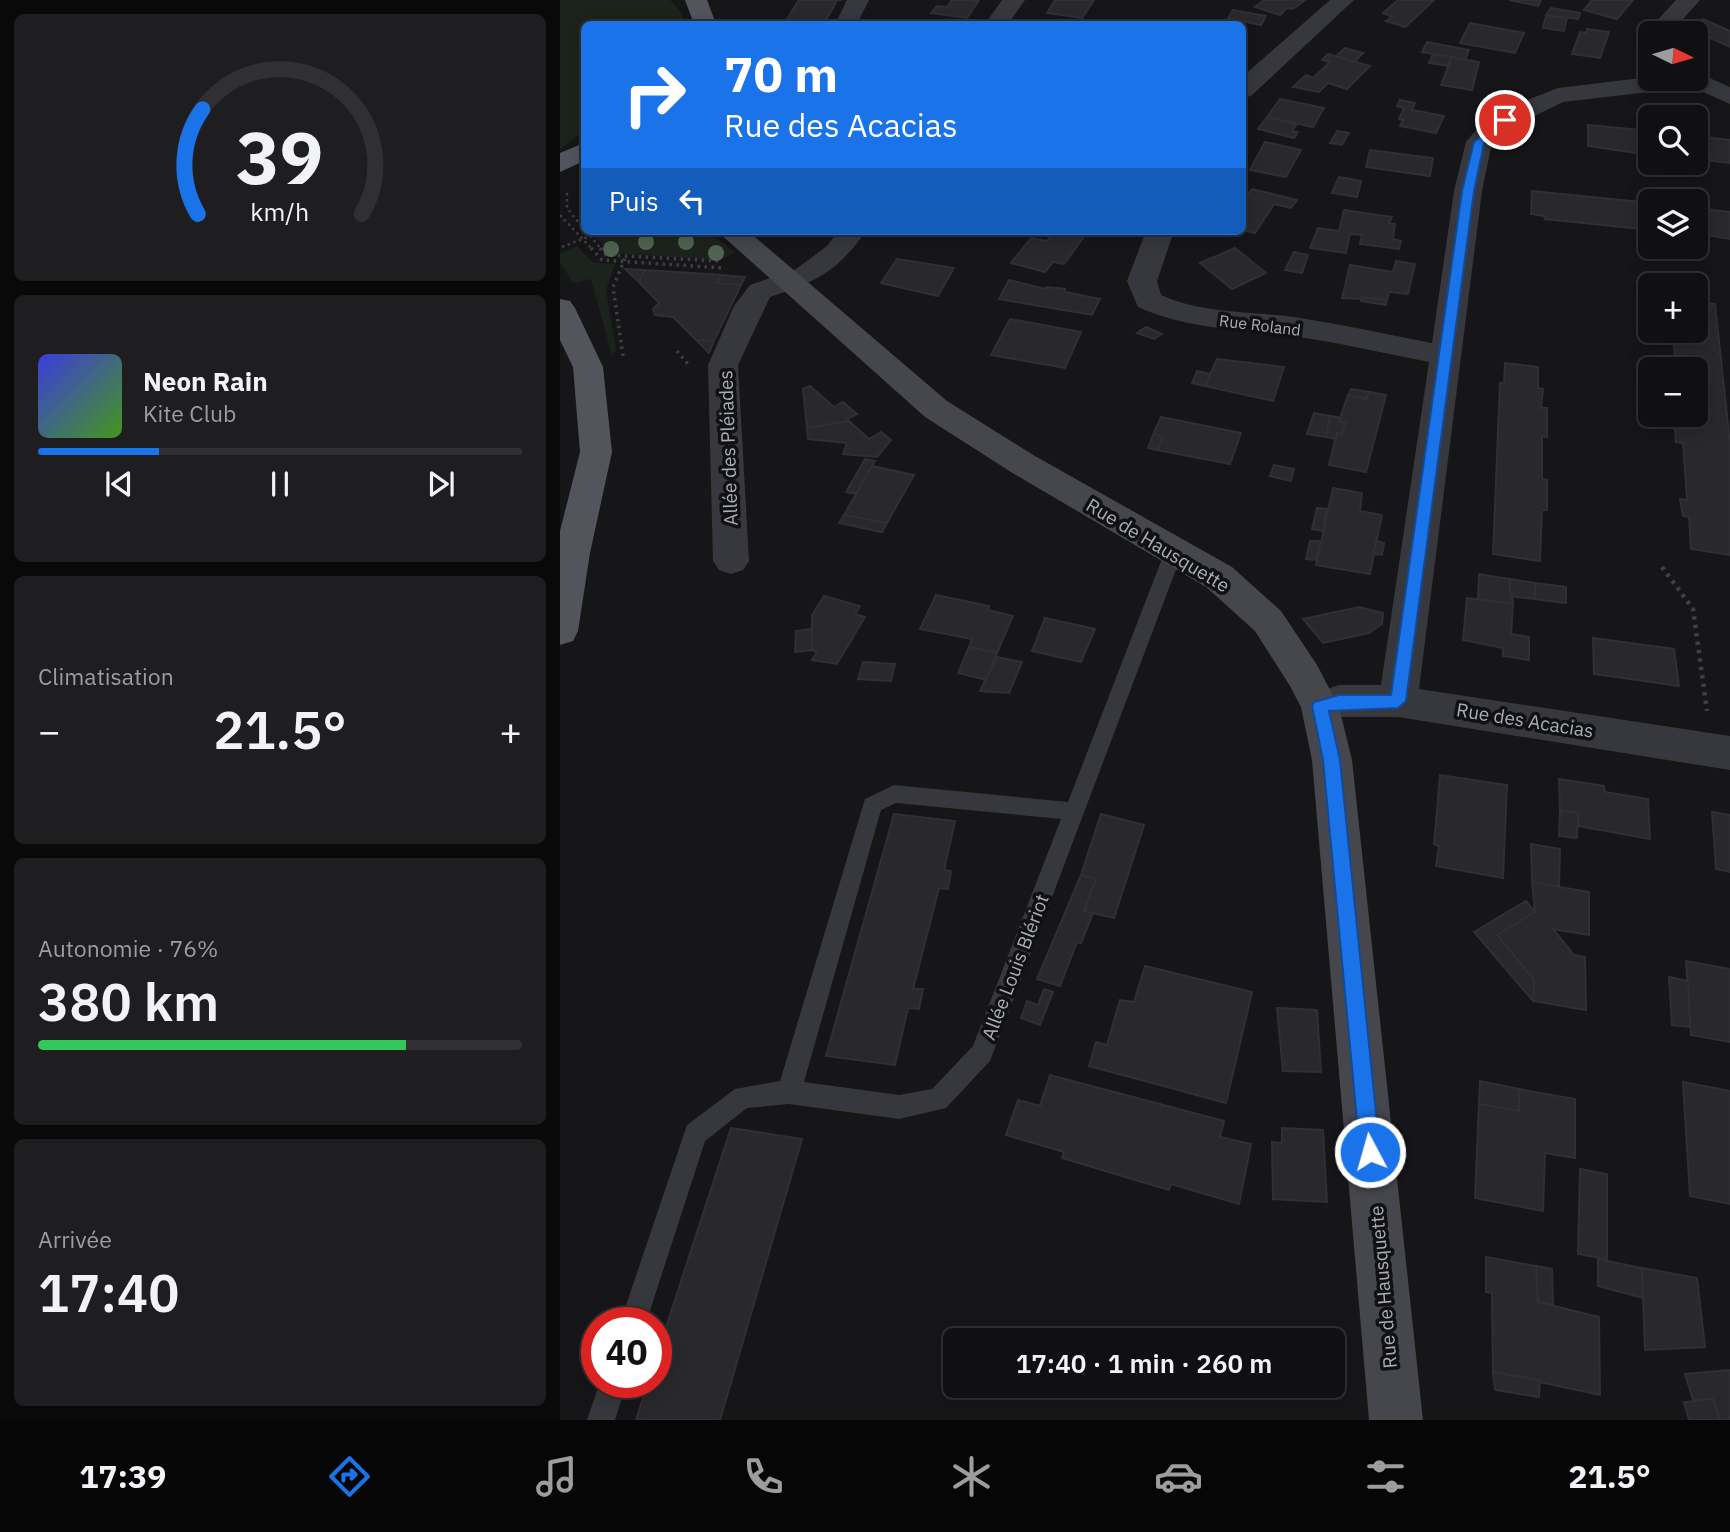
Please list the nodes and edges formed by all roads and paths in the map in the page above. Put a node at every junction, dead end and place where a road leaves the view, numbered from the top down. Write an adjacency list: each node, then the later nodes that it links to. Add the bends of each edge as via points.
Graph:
1 (696, 0): 6 (main road)
2 (858, 0): 7 (street)
3 (1014, 0): 8 (street)
4 (1343, 0): 12 (street)
5 (1689, 0): 9 (street)
6 (704, 21)
7 (848, 21)
8 (998, 21)
9 (1669, 21)
10 (1708, 85): 13 (street)
11 (1638, 86): 30 (street, via 1558,95 1491,128 1479,142 1468,191)
12 (1246, 87)
13 (1730, 97)
14 (581, 153): 15 (main road)
15 (560, 164)
16 (571, 188): 18 (path, via 565,194 566,208)
17 (560, 215): 22 (path)
18 (581, 225)
19 (849, 235): 27 (street, Allée des Pléiades, via 837,252 806,275)
20 (1159, 235): 30 (street, Rue Roland, via 1142,281 1148,300 1168,310)
21 (590, 236): 22 (path); 25 (path, via 607,255)
22 (582, 239): 24 (path); 26 (path, via 602,260)
23 (729, 246): 25 (path); 27 (street, Rue de Hausquette)
24 (562, 247)
25 (626, 256): 26 (path)
26 (622, 261): 27 (path); 31 (path, via 613,287 624,352)
27 (784, 275): 34 (street, Rue de Hausquette, via 936,409); 36 (street, Allée des Pléiades, via 760,291 749,306 723,365)
28 (560, 309): 35 (main road, via 588,367 596,452)
29 (677, 351): 32 (path)
30 (1447, 356): 39 (street)
31 (621, 361)
32 (689, 364)
33 (560, 492): 35 (main road)
34 (1174, 551): 40 (street, Rue de Hausquette, via 1219,577 1268,621); 42 (lane, Allée Louis Blériot)
35 (572, 553): 38 (main road)
36 (731, 561)
37 (1662, 567): 41 (path, via 1693,609)
38 (560, 631)
39 (1398, 701): 40 (street, Rue des Acacias, via 1339,701); 41 (street, Rue des Acacias)
40 (1320, 706): 47 (street, Rue de Hausquette, via 1332,760)
41 (1721, 751)
42 (1075, 812): 43 (lane, Allée Louis Blériot, via 982,1053 938,1100 899,1107); 43 (lane, via 894,794 872,805)
43 (789, 1092): 44 (lane, Allée Louis Blériot, via 743,1097 695,1133)
44 (638, 1307)
45 (609, 1398): 46 (lane)
46 (601, 1420)
47 (1396, 1420)

